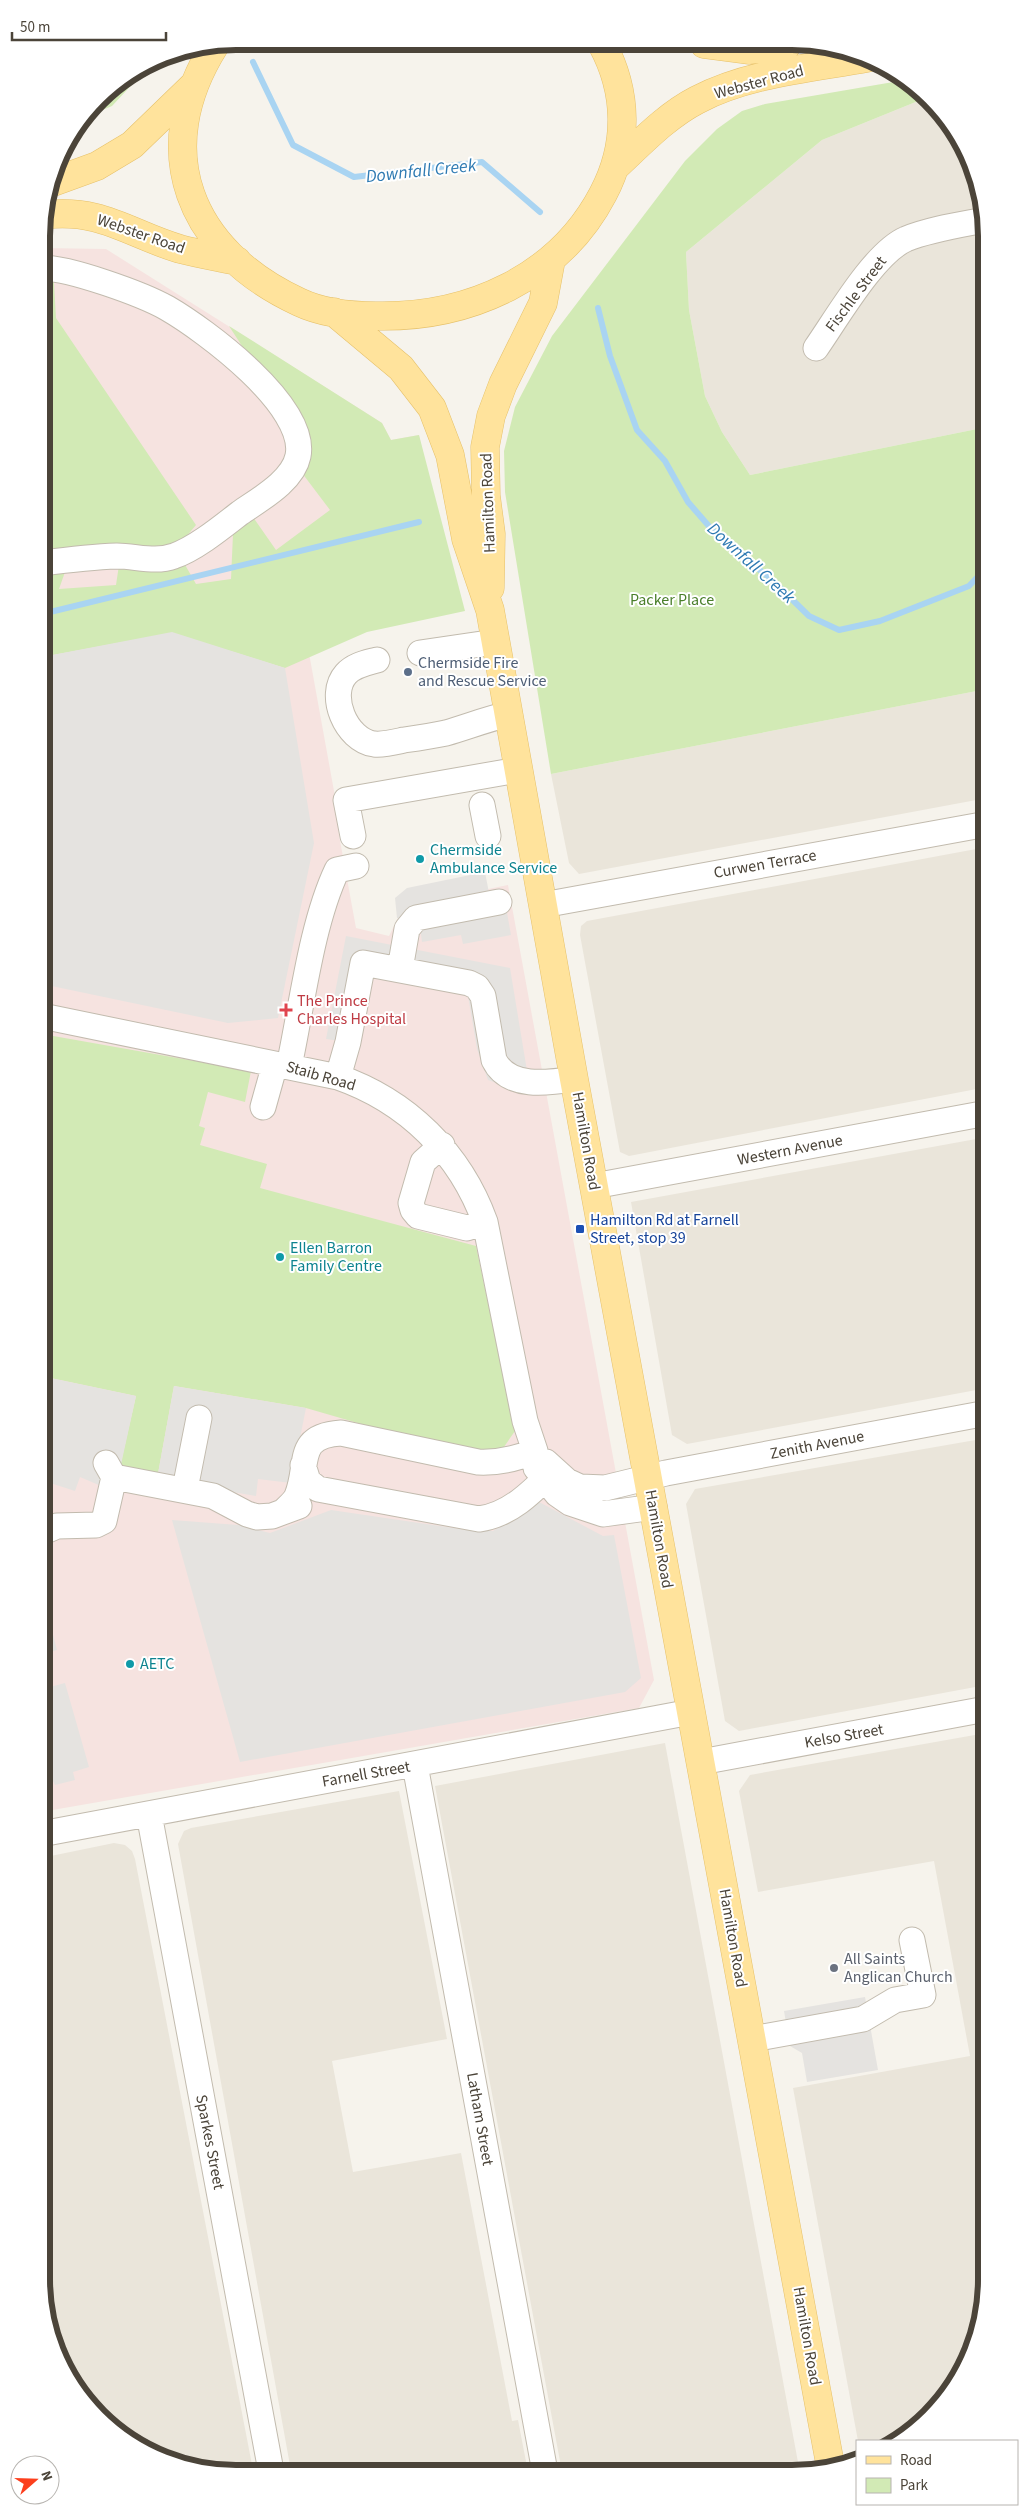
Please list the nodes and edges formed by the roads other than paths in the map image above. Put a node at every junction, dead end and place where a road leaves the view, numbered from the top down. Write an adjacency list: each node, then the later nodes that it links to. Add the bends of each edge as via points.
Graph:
1 (605, 50): 5 (main road, via 622,99 621,144)
2 (211, 52): 4 (main road)
3 (853, 60): 5 (main road, Webster Road, via 782,73 698,99 664,121)
4 (194, 85): 6 (main road, via 132,145 97,166); 10 (main road, via 181,141 185,178 211,233)
5 (615, 167): 9 (main road, via 592,215)
6 (59, 180)
7 (51, 215): 10 (main road, Webster Road, via 100,218 180,249)
8 (978, 221): 13 (street, Fischle Street, via 905,240 881,256)
9 (551, 260): 12 (main road, via 517,284 494,295 445,310 390,316); 15 (main road, Hamilton Road, via 543,303 503,384 491,416 485,447)
10 (237, 261): 12 (main road, via 257,277 300,302)
11 (50, 269): 14 (street, via 136,294 186,320 260,379 284,411 298,442 296,464 282,480 238,516 184,552 161,559 118,556)
12 (334, 312): 15 (main road, Hamilton Road, via 401,368 432,408 450,455 466,539)
13 (816, 348)
14 (50, 561)
15 (490, 610): 16 (main road, Hamilton Road)
16 (496, 642): 17 (street); 19 (main road, Hamilton Road)
17 (420, 653)
18 (377, 660): 19 (street, via 347,672 339,688 346,724 356,737 365,741 388,743 446,733)
19 (508, 714): 20 (main road, Hamilton Road)
20 (518, 770): 23 (street, via 346,800); 27 (main road, Hamilton Road)
21 (482, 805): 24 (street)
22 (978, 826): 27 (street, Curwen Terrace)
23 (353, 836)
24 (488, 836)
25 (356, 866): 30 (street, via 337,870 330,885)
26 (499, 902): 28 (street, via 416,918 407,928)
27 (543, 905): 32 (main road, Hamilton Road)
28 (400, 969): 31 (street, via 363,963); 32 (street, via 477,987 483,996 494,1060 505,1075 542,1083)
29 (50, 1018): 30 (street, Staib Road)
30 (282, 1065): 31 (street, Staib Road); 33 (street)
31 (338, 1077): 35 (street, Staib Road, via 408,1114)
32 (574, 1079): 36 (main road, Hamilton Road)
33 (263, 1107)
34 (978, 1115): 36 (street, Western Avenue)
35 (442, 1145): 37 (street, Staib Road, via 465,1178); 37 (street, via 423,1162 411,1203 413,1210 418,1216 467,1228)
36 (594, 1186): 43 (main road, Hamilton Road)
37 (485, 1222): 40 (street, Staib Road, via 525,1421)
38 (978, 1415): 43 (street, Zenith Avenue)
39 (200, 1418): 44 (street)
40 (535, 1452): 41 (street, via 494,1463 478,1462 341,1433 325,1434 314,1440 307,1450); 42 (street, Staib Road)
41 (304, 1465): 45 (street, via 308,1481 318,1489); 47 (street, via 296,1497)
42 (549, 1475): 43 (street, Staib Road, via 592,1489 618,1486); 45 (street, via 505,1512 492,1518 479,1519); 46 (street, Staib Road, via 557,1494 570,1504 593,1512 616,1513)
43 (648, 1477): 46 (main road, Hamilton Road)
44 (185, 1489): 47 (street, via 213,1496 257,1517); 48 (street, via 110,1470 104,1521)
45 (337, 1493): 47 (street)
46 (654, 1507): 50 (main road, Hamilton Road)
47 (284, 1511)
48 (50, 1529)
49 (978, 1710): 51 (street, Kelso Street)
50 (691, 1712): 51 (main road, Hamilton Road); 52 (street, Farnell Street)
51 (700, 1762): 56 (main road, Hamilton Road)
52 (414, 1765): 53 (street, Farnell Street); 59 (street, Latham Street)
53 (149, 1814): 54 (street, Farnell Street); 58 (street, Sparkes Street)
54 (50, 1832)
55 (912, 1940): 56 (street, via 923,1995 895,2000 863,2019)
56 (752, 2039): 57 (main road, Hamilton Road)
57 (830, 2461)
58 (270, 2465)
59 (544, 2465)

